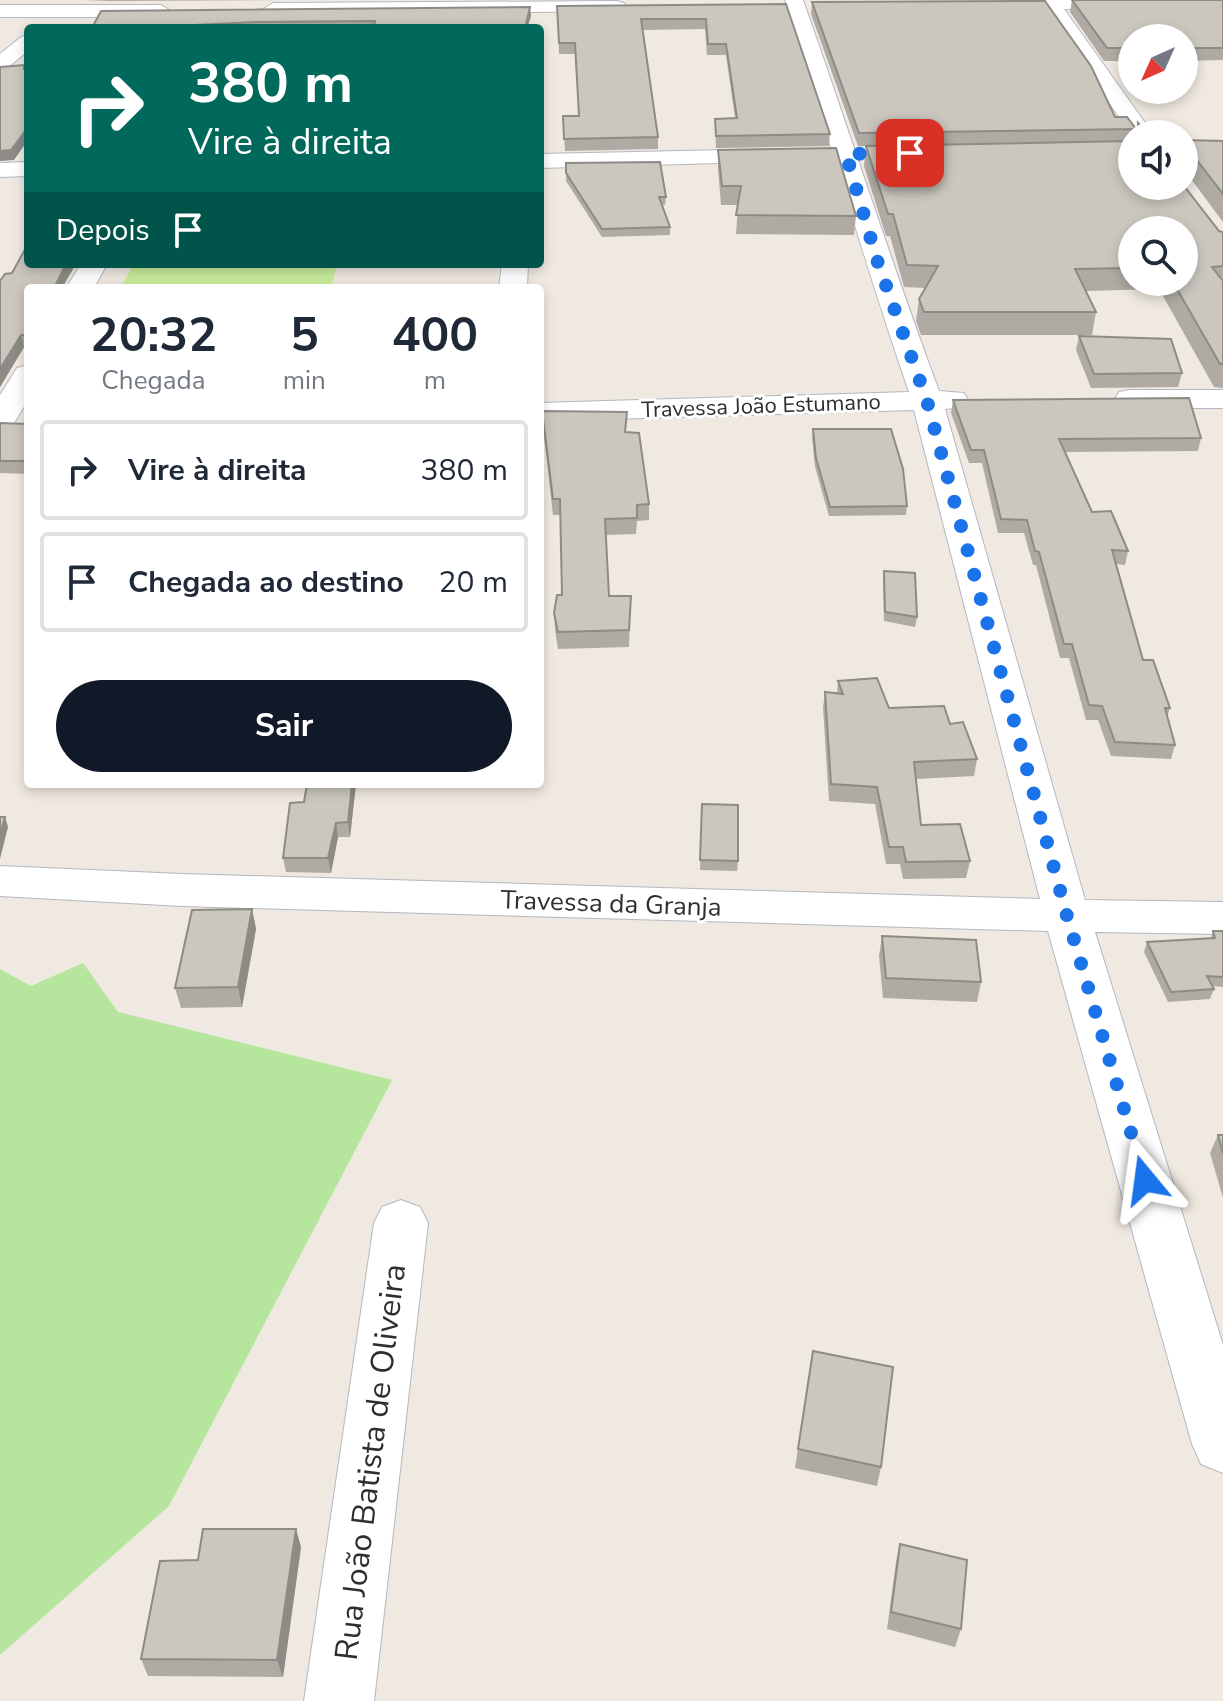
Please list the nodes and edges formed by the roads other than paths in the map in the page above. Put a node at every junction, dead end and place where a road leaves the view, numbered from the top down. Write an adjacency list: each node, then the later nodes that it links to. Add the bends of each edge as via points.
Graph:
1 (1049, 2): 2 (street); 5 (street); 15 (street)
2 (1223, 2)
3 (546, 4): 7 (street); 9 (street); 12 (street)
4 (796, 4): 16 (street)
5 (971, 4)
6 (76, 6): 8 (street); 10 (street); 11 (street)
7 (640, 7)
8 (184, 10)
9 (247, 10)
10 (0, 11)
11 (49, 24)
12 (543, 24)
13 (24, 44): 14 (street)
14 (0, 64)
15 (1132, 120)
16 (835, 154): 17 (street); 24 (street)
17 (544, 161)
18 (24, 169): 19 (street)
19 (0, 170)
20 (24, 381): 26 (street)
21 (1223, 399): 23 (street)
22 (989, 400): 24 (street, Travessa João Estumano)
23 (1098, 400)
24 (927, 401): 25 (street, Travessa João Estumano); 29 (street)
25 (544, 412)
26 (0, 422): 27 (street)
27 (24, 424)
28 (0, 881): 29 (street, Travessa da Granja)
29 (1067, 916): 30 (street, Travessa da Granja); 32 (street)
30 (1223, 918)
31 (401, 1223): 33 (street, Rua João Batista de Oliveira)
32 (1223, 1444)
33 (339, 1701)

